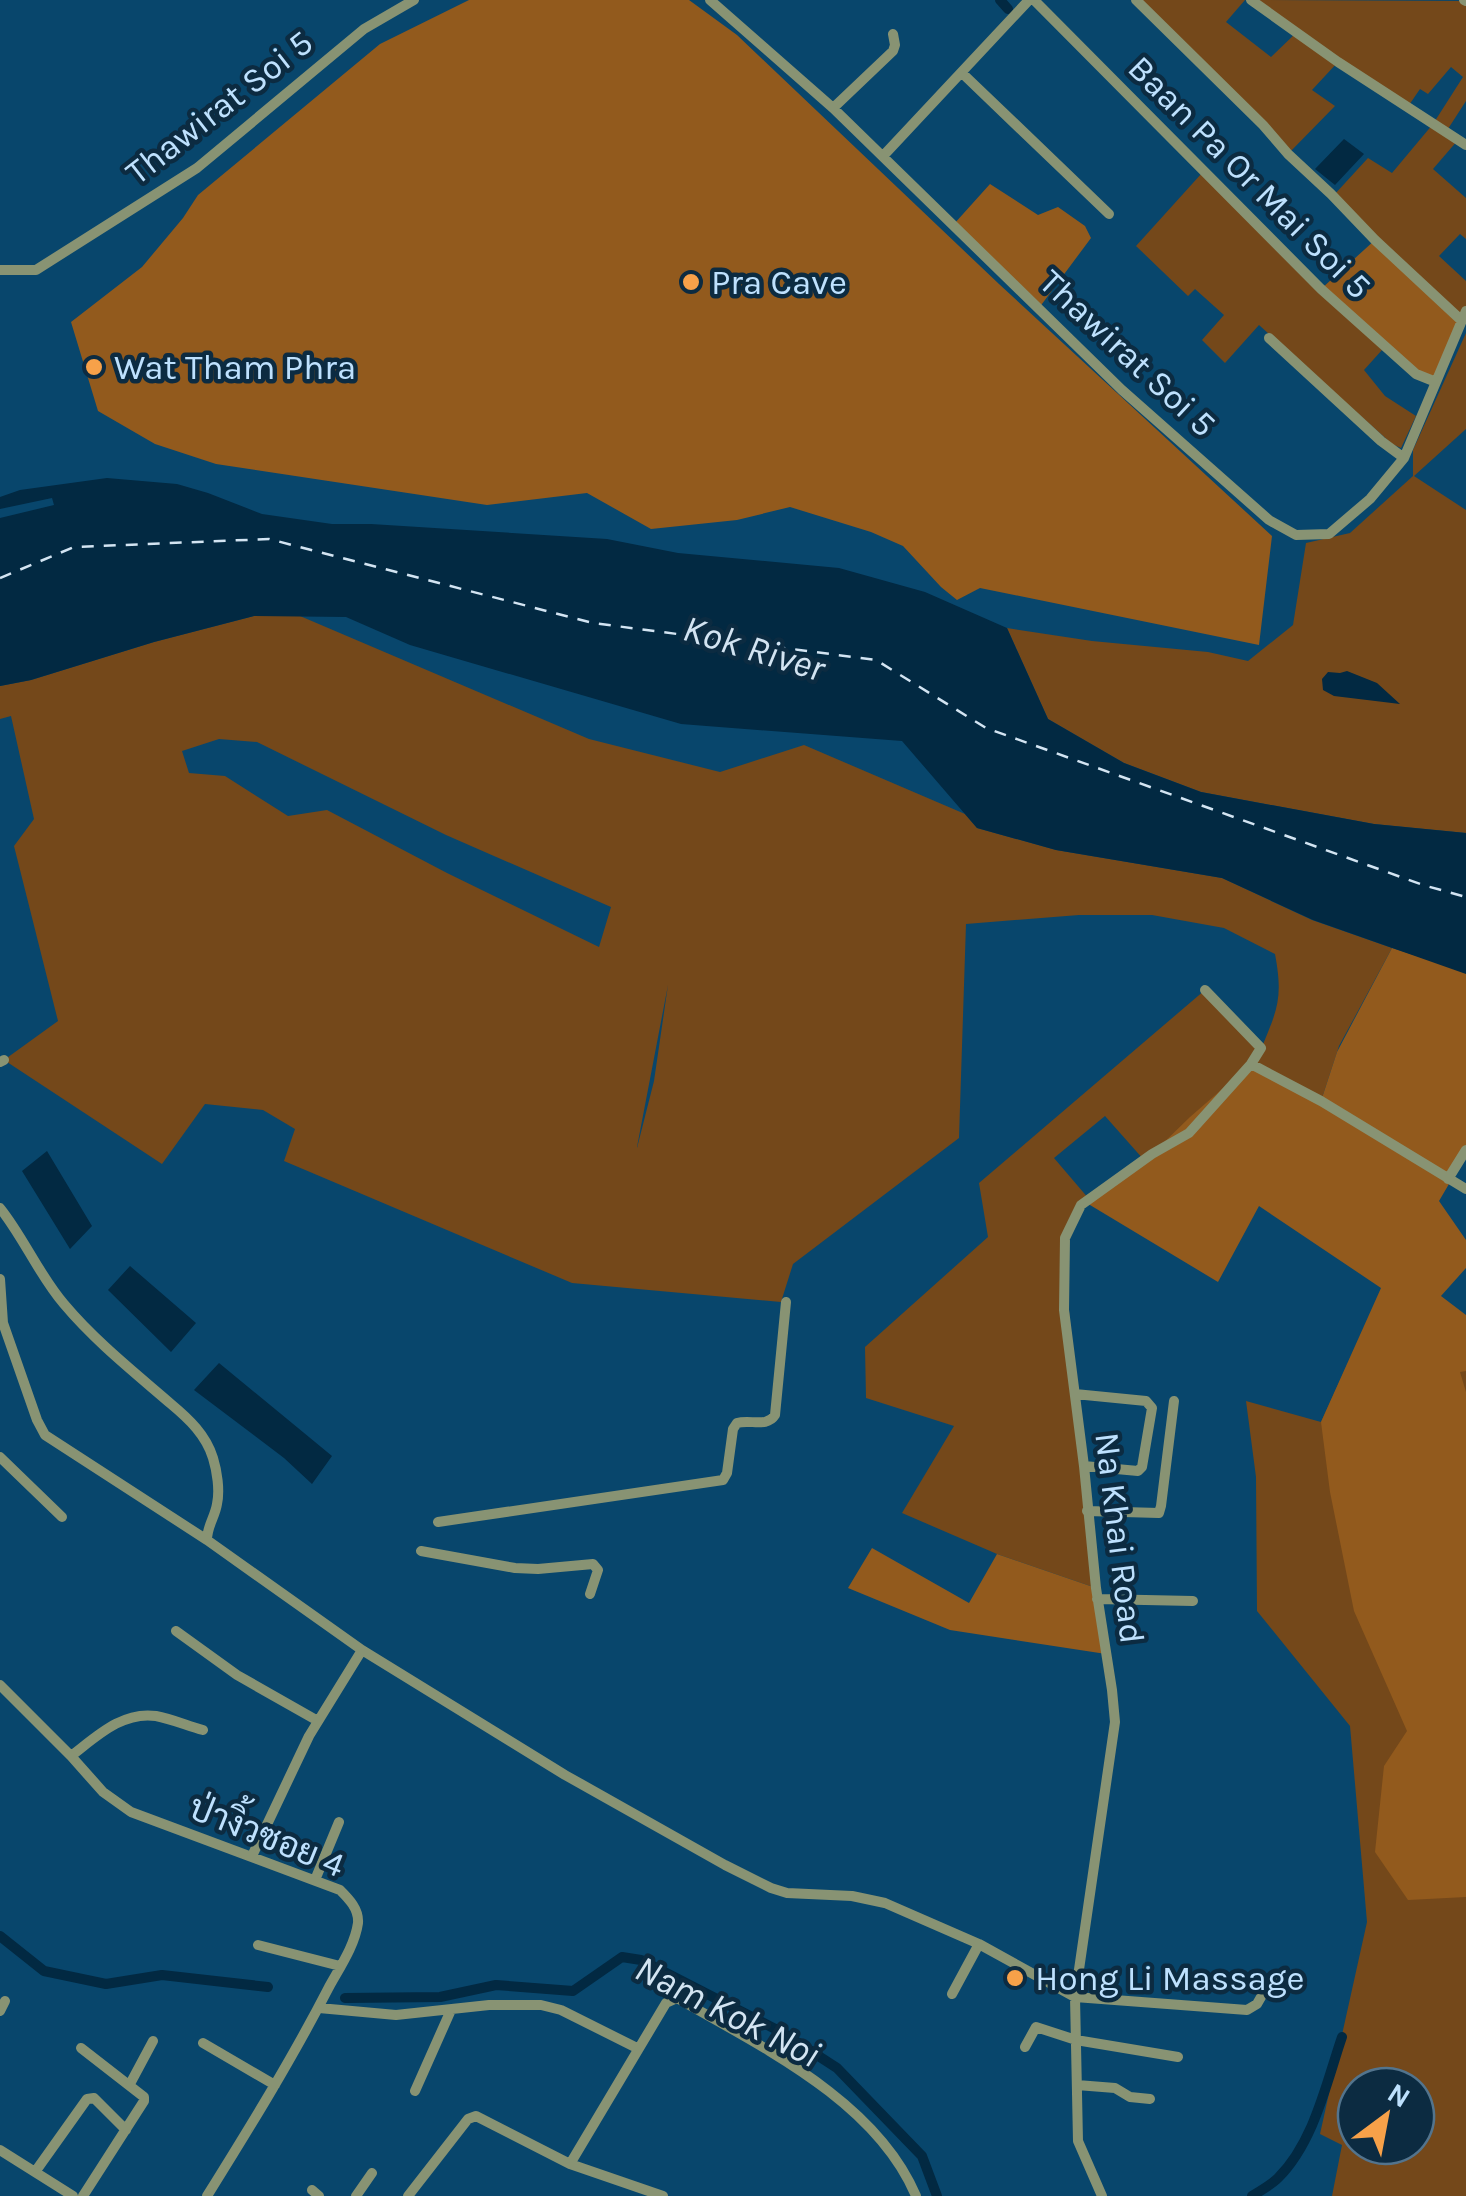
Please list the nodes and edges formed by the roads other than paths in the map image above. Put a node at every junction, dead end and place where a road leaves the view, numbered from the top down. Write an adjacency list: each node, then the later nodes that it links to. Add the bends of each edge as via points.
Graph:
1 (414, 0): 12 (street, Thawirat Soi 5, via 364,29 197,168 36,270)
2 (710, 0): 8 (street, Thawirat Soi 5)
3 (1031, 0): 7 (street, Baan Pa Or Mai Soi 5); 15 (street, Baan Pa Or Mai Soi 5, via 1321,289 1416,374)
4 (1136, 0): 13 (street, via 1375,240)
5 (1251, 0): 9 (street)
6 (894, 34): 8 (street, via 893,51)
7 (962, 73): 10 (street, Baan Pa Or Mai Soi 5); 11 (street)
8 (833, 108): 10 (street, Thawirat Soi 5)
9 (1466, 144)
10 (884, 155): 16 (street, Thawirat Soi 5, via 1122,390 1269,520 1296,534 1329,534)
11 (1109, 214)
12 (0, 270)
13 (1464, 316): 15 (street, Thawirat Soi 5)
14 (1269, 338): 16 (street)
15 (1436, 382): 16 (street, Thawirat Soi 5)
16 (1404, 458)
17 (1205, 990): 18 (street, via 1261,1048)
18 (1251, 1064): 20 (street); 25 (street, Na Khai Road, via 1189,1133 1080,1205 1065,1238 1064,1310)
19 (1466, 1150): 20 (street)
20 (1448, 1179): 21 (street)
21 (1466, 1189)
22 (0, 1208): 32 (street, via 61,1301 208,1445 218,1501)
23 (0, 1279): 32 (street, via 3,1324 45,1435)
24 (786, 1302): 31 (street, via 776,1415 767,1422 736,1423 723,1480)
25 (1075, 1394): 28 (street, Na Khai Road); 28 (street, via 1146,1401 1152,1408 1138,1471)
26 (1174, 1401): 29 (street, via 1158,1513)
27 (0, 1457): 30 (street)
28 (1084, 1466): 29 (street, Na Khai Road)
29 (1088, 1511): 35 (street, Na Khai Road)
30 (62, 1516)
31 (438, 1522)
32 (207, 1540): 38 (street)
33 (420, 1551): 34 (street, via 515,1568 594,1564)
34 (590, 1594)
35 (1097, 1599): 36 (street); 51 (street, Na Khai Road, via 1115,1722)
36 (1193, 1602)
37 (176, 1631): 40 (street)
38 (362, 1650): 40 (street); 46 (street, via 725,1866 787,1893 885,1903)
39 (0, 1685): 42 (street, ป่างิ้วซอย 4)
40 (318, 1721): 44 (street)
41 (203, 1730): 42 (street, via 155,1716 130,1718)
42 (70, 1756): 44 (street, ป่างิ้วซอย 4, via 102,1792 132,1812)
43 (338, 1822): 45 (street)
44 (252, 1856): 45 (street, ป่างิ้วซอย 4)
45 (315, 1880): 48 (street, ป่างิ้วซอย 4, via 340,1890 358,1918)
46 (979, 1944): 50 (street); 51 (street)
47 (258, 1945): 48 (street)
48 (340, 1966): 52 (street, ป่างิ้วซอย 4)
49 (1272, 1978): 51 (street, via 1248,2010)
50 (952, 1994)
51 (1075, 1997): 54 (street, Na Khai Road)
52 (318, 2008): 53 (street, via 396,2015); 63 (street, ป่างิ้วซอย 4)
53 (451, 2010): 59 (street, via 541,2005); 64 (street)
54 (1076, 2040): 57 (street, via 1036,2027); 60 (street); 62 (street, Na Khai Road)
55 (153, 2041): 61 (street)
56 (203, 2043): 63 (street)
57 (1025, 2047)
58 (82, 2048): 61 (street)
59 (637, 2048): 68 (street); 78 (street, via 666,2002 677,1998 836,2095 893,2156)
60 (1178, 2058)
61 (130, 2084): 66 (street, via 144,2101)
62 (1077, 2085): 65 (street); 71 (street, Na Khai Road, via 1078,2141)
63 (275, 2086): 74 (street, ป่างิ้วซอย 4)
64 (415, 2091)
65 (1150, 2099)
66 (126, 2130): 69 (street, via 100,2102 87,2099); 73 (street)
67 (0, 2150): 69 (street)
68 (570, 2164): 76 (street, via 476,2116); 77 (street)
69 (35, 2172): 72 (street)
70 (372, 2173): 75 (street)
71 (1101, 2193)
72 (73, 2196)
73 (84, 2196)
74 (207, 2196)
75 (356, 2196)
76 (408, 2196)
77 (663, 2196)
78 (916, 2196)

